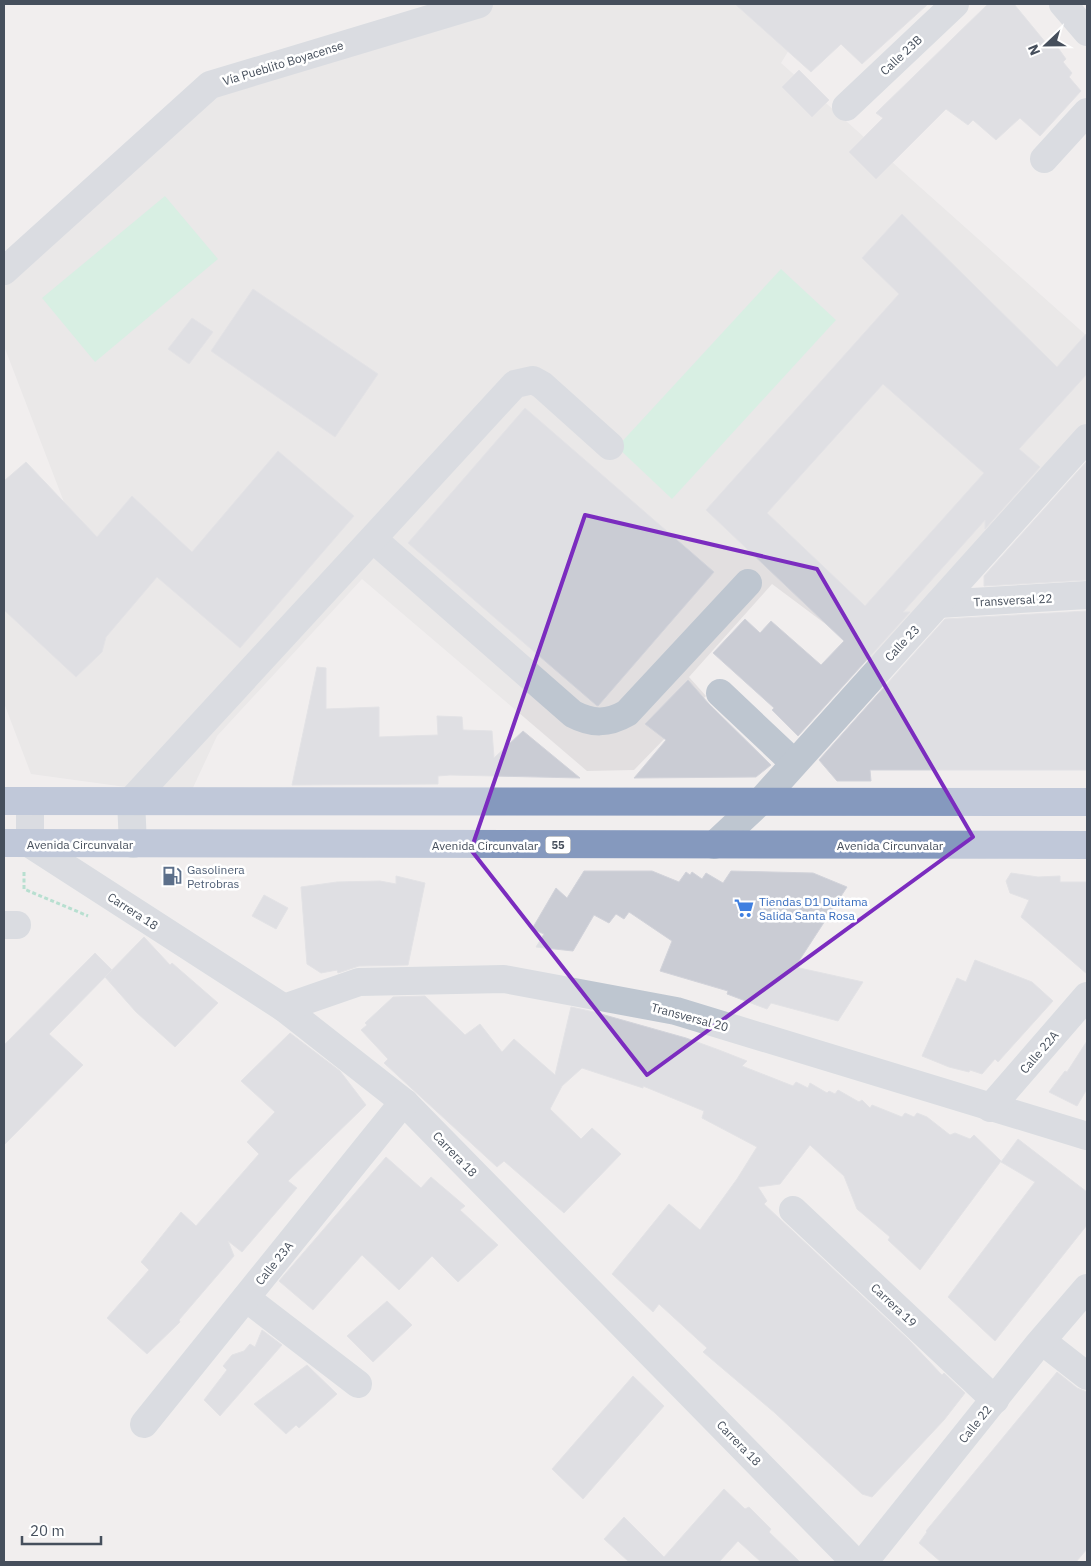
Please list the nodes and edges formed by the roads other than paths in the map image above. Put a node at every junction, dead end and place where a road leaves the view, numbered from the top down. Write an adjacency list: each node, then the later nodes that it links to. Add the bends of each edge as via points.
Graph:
1 (479, 4): 8 (street, Vía Pueblito Boyacense, via 210,85)
2 (955, 4): 5 (street, Calle 23B)
3 (1063, 4): 4 (street)
4 (1087, 32)
5 (846, 107)
6 (1087, 112): 7 (street)
7 (1044, 159)
8 (4, 271)
9 (610, 446): 11 (street, via 542,385 533,380 522,381 515,384)
10 (1082, 455): 14 (street, Calle 23)
11 (373, 539): 12 (street, via 573,714 594,722 606,722 627,713); 19 (street)
12 (748, 583)
13 (1087, 595): 14 (street, Transversal 22)
14 (938, 604): 16 (street, Calle 23)
15 (720, 693): 16 (street)
16 (793, 762): 20 (street, Calle 23)
17 (30, 800): 18 (highway); 19 (highway); 22 (street)
18 (4, 801)
19 (131, 801): 20 (highway); 23 (street)
20 (760, 802): 21 (highway); 24 (street, Calle 23)
21 (1087, 802)
22 (17, 844): 23 (highway, Avenida Circunvalar / 55); 27 (street, Carrera 18)
23 (133, 844): 24 (highway, Avenida Circunvalar / 55)
24 (714, 845): 25 (highway, Avenida Circunvalar / 55)
25 (1087, 845)
26 (1087, 996): 29 (street, Calle 22A)
27 (284, 1008): 28 (street, Carrera 18); 29 (street, Transversal 20, via 359,982 504,979 676,1011)
28 (405, 1103): 33 (street, Calle 23A); 39 (street, Carrera 18)
29 (990, 1108): 30 (street, Transversal 20)
30 (1087, 1136)
31 (793, 1210): 37 (street, Carrera 19)
32 (1087, 1288): 34 (street, Calle 22)
33 (246, 1298): 36 (street); 38 (street, Calle 23A)
34 (1042, 1341): 35 (street); 37 (street, Calle 22)
35 (1087, 1376)
36 (358, 1384)
37 (995, 1400): 40 (street, Calle 22)
38 (144, 1424)
39 (855, 1562)
40 (864, 1562)

